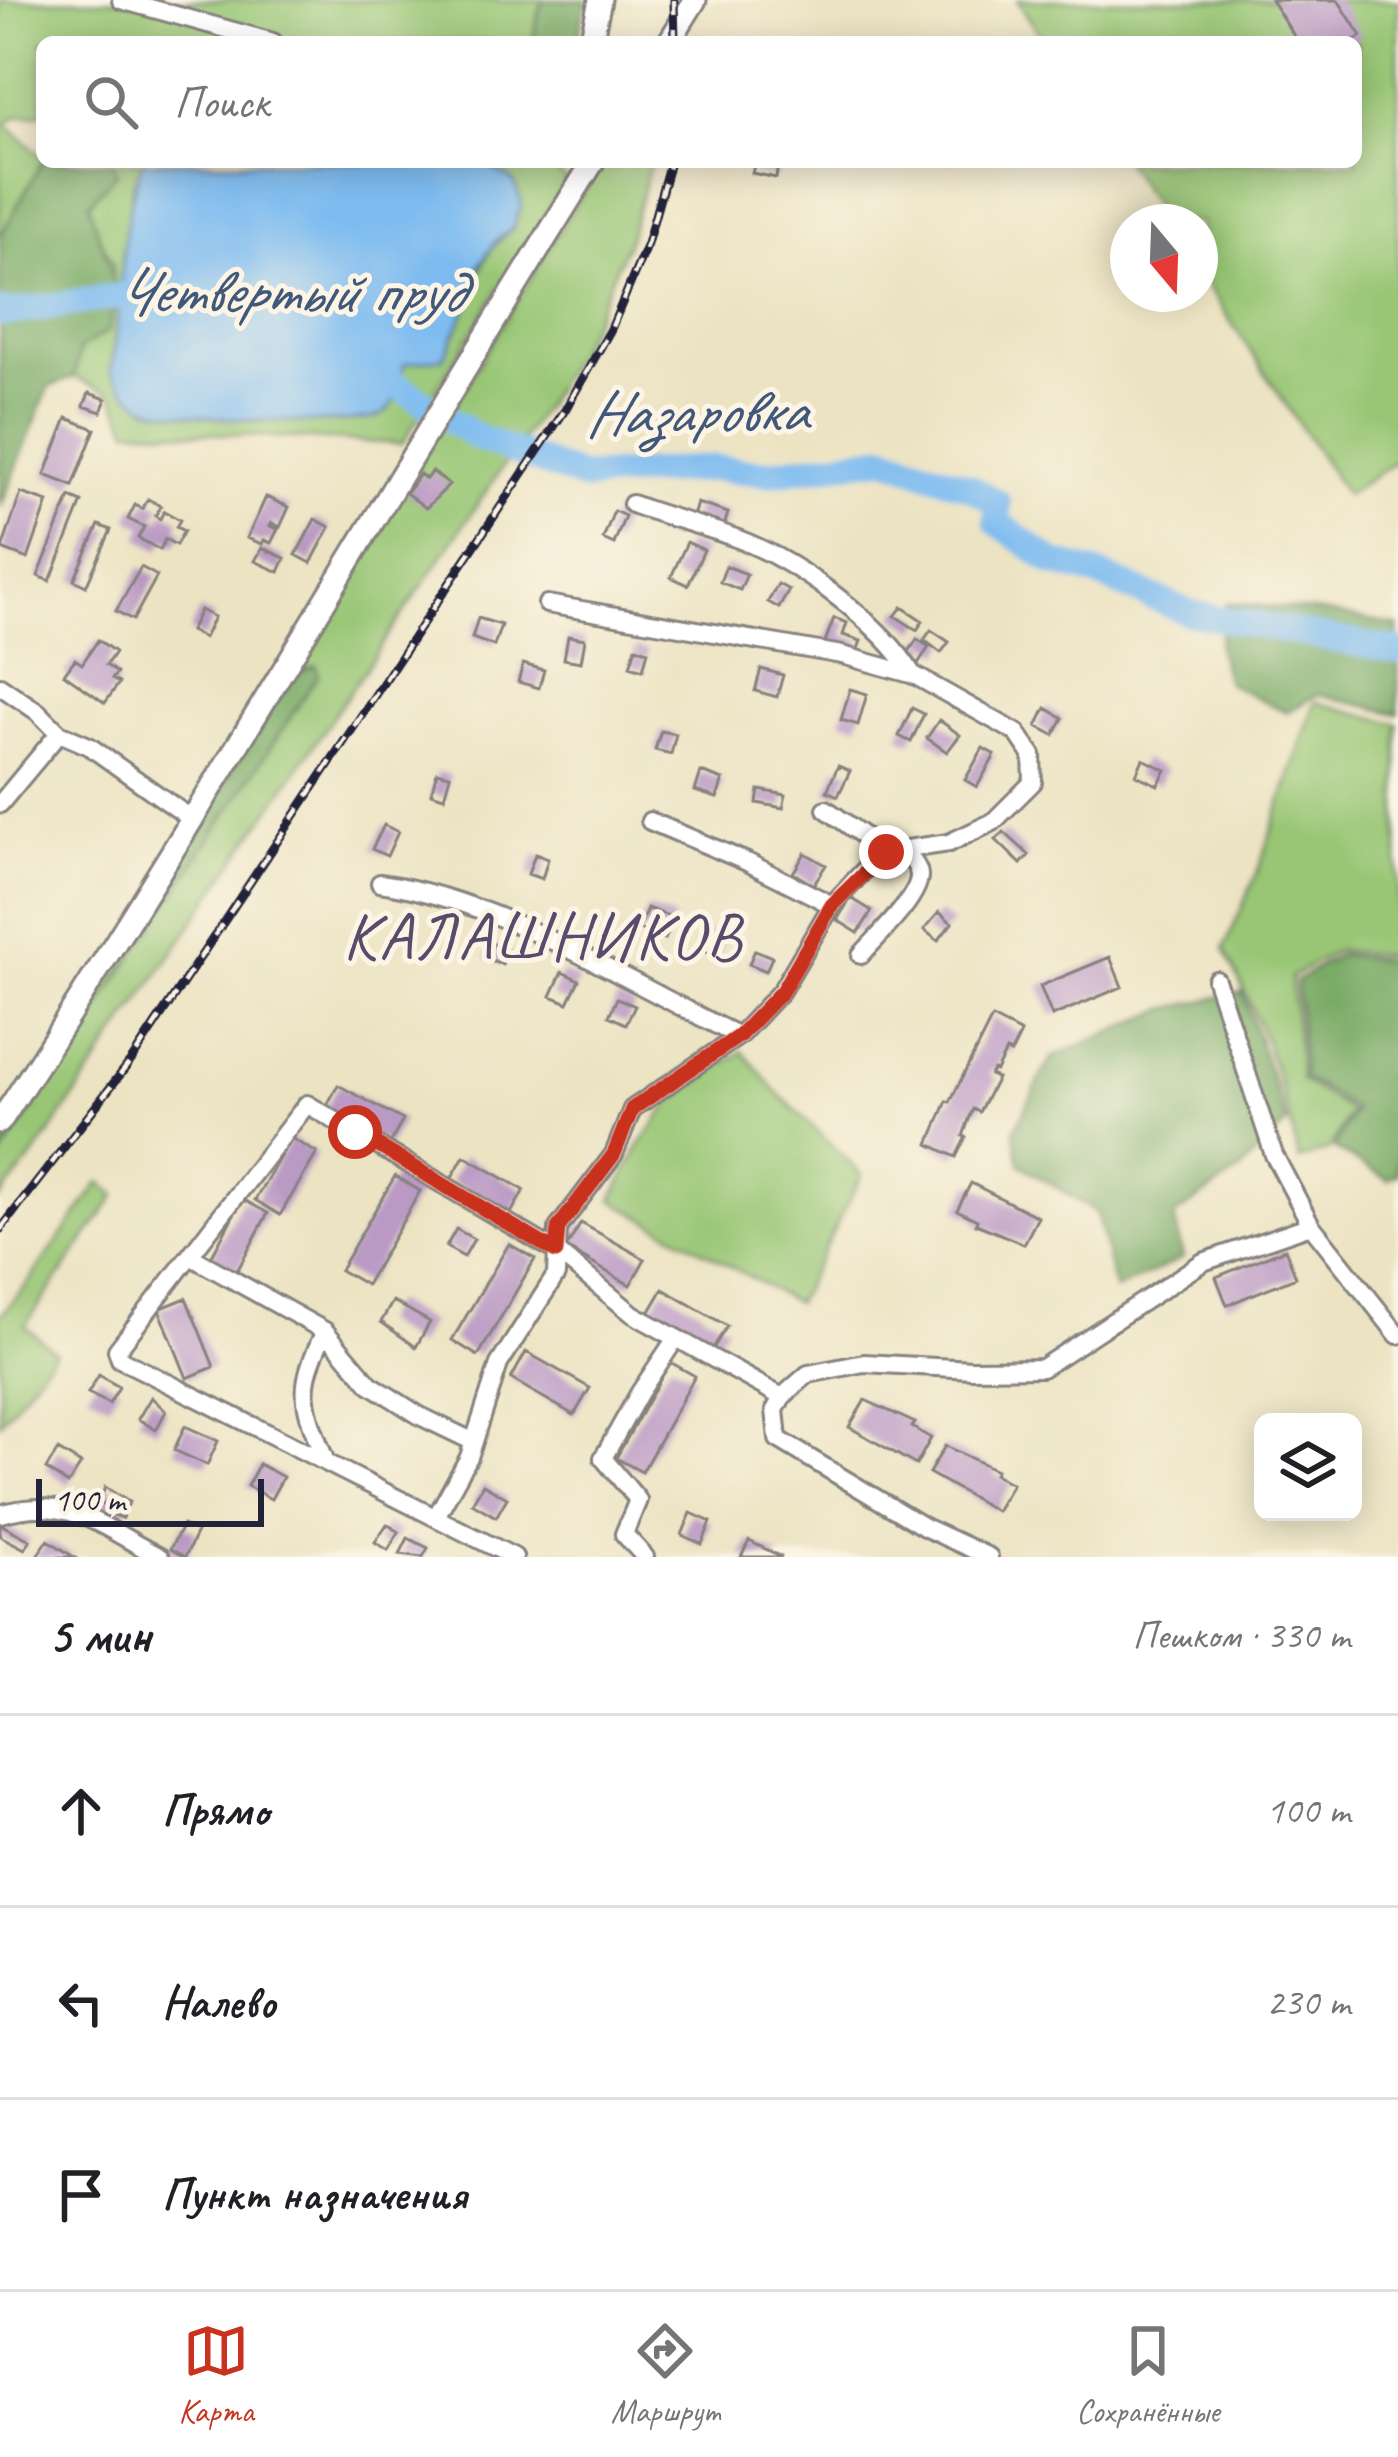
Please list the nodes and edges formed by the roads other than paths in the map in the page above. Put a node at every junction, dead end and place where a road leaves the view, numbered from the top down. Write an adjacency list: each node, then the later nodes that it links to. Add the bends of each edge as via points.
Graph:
1 (122, 0): 4 (street)
2 (600, 0): 5 (street)
3 (695, 0): 6 (street)
4 (251, 36)
5 (592, 36)
6 (674, 36)
7 (589, 168): 15 (street)
8 (632, 504): 10 (street, via 741,539 778,560 872,624)
9 (547, 604): 10 (street)
10 (914, 675): 17 (street, via 1017,733 1032,755 1033,782 993,822 949,843)
11 (0, 686): 12 (street)
12 (58, 733): 13 (street); 15 (street)
13 (0, 804)
14 (826, 809): 17 (street)
15 (193, 820): 23 (street)
16 (650, 820): 19 (street)
17 (894, 851): 19 (street); 20 (street, via 920,879)
18 (380, 883): 22 (street, via 480,912)
19 (832, 905): 22 (street, via 782,991)
20 (861, 955)
21 (1216, 980): 24 (street, via 1274,1156)
22 (739, 1036): 25 (street, via 632,1109 614,1154 558,1228)
23 (0, 1123)
24 (1311, 1226): 28 (street); 30 (street, via 1203,1262 1042,1369 864,1363 808,1374)
25 (556, 1252): 26 (street, via 307,1104); 29 (street); 31 (street, via 556,1274 499,1364)
26 (190, 1256): 27 (street); 32 (street, via 117,1350 120,1359)
27 (325, 1331): 31 (street, via 370,1384); 32 (street, via 307,1368 304,1398)
28 (1398, 1335)
29 (676, 1338): 30 (street); 37 (street, via 603,1458 638,1501 624,1534)
30 (782, 1397): 38 (street, via 778,1439)
31 (474, 1442): 34 (street)
32 (326, 1462): 34 (street)
33 (0, 1514): 35 (street, via 61,1506)
34 (437, 1515): 36 (street)
35 (160, 1557)
36 (514, 1557)
37 (645, 1557)
38 (989, 1557)

